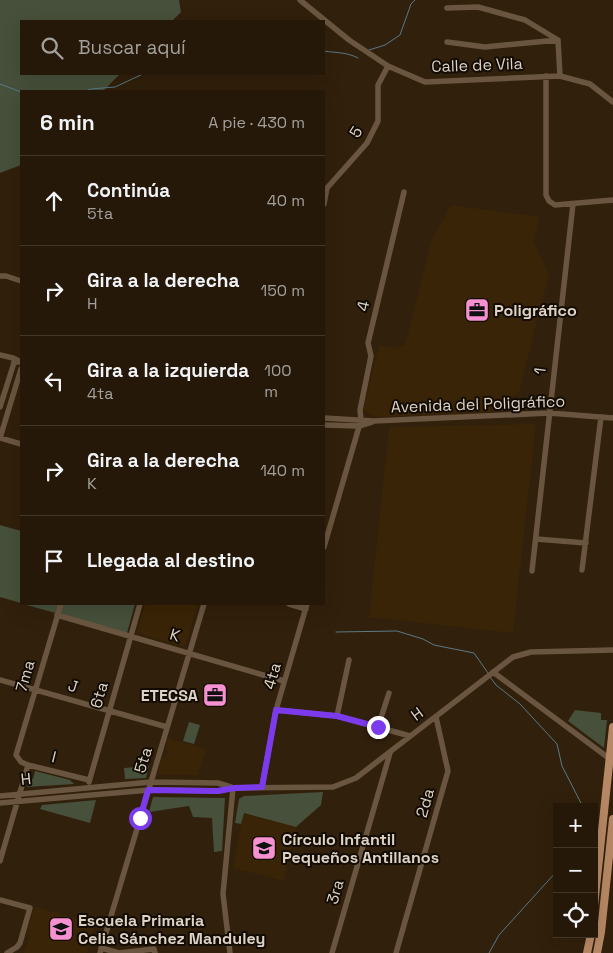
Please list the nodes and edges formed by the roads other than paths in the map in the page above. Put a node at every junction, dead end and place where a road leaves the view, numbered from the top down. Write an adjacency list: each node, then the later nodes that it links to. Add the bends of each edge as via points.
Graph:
1 (300, 0): 3 (street, Calle de Vila)
2 (447, 8): 5 (street, via 478,6 525,20)
3 (324, 20)
4 (325, 21): 7 (street, Calle de Vila)
5 (558, 40): 6 (street, via 485,47); 9 (street)
6 (446, 42)
7 (388, 66): 8 (street, Calle de Vila, via 425,82); 12 (street, 5, via 378,85 378,121 368,142 327,188)
8 (546, 76): 9 (street, Calle de Vila); 14 (street, via 546,195 555,205)
9 (560, 76): 10 (street, Calle de Vila, via 590,84)
10 (613, 102)
11 (404, 192): 25 (street, 4, via 368,343 372,356)
12 (325, 199)
13 (613, 200): 14 (street)
14 (573, 204): 21 (street, 1)
15 (0, 276): 16 (street)
16 (20, 281)
17 (0, 354): 18 (street)
18 (20, 361): 20 (street, via 14,362)
19 (20, 372): 27 (street)
20 (0, 407)
21 (549, 413): 22 (street, Avenida del Poligráfico); 25 (street, Avenida del Poligráfico); 30 (street, 1)
22 (600, 417): 24 (street, Avenida del Poligráfico); 31 (street)
23 (325, 418): 25 (street, Avenida del Poligráfico)
24 (613, 418)
25 (360, 423): 26 (street, Avenida del Poligráfico); 29 (street)
26 (325, 425)
27 (0, 438): 28 (street)
28 (20, 444)
29 (325, 535)
30 (536, 539): 31 (street); 33 (street, 1)
31 (586, 543): 32 (street)
32 (582, 570)
33 (532, 572)
34 (61, 605): 38 (street, 7ma)
35 (140, 605): 39 (street, 6ta)
36 (204, 605): 41 (street, 5ta)
37 (306, 606): 45 (street, 4ta)
38 (57, 615): 39 (street, K); 46 (street, 7ma)
39 (130, 637): 41 (street, K); 49 (street, 6ta)
40 (613, 650): 43 (street, H, via 526,653 513,657)
41 (189, 654): 45 (street, K); 52 (street, 5ta)
42 (349, 660): 50 (street)
43 (493, 672): 51 (street, H); 58 (street)
44 (0, 680): 46 (street, J)
45 (284, 681): 48 (street, 4ta)
46 (36, 690): 49 (street, J); 57 (street, 7ma)
47 (389, 693): 53 (street)
48 (276, 710): 50 (street); 63 (street, 4ta)
49 (109, 711): 52 (street, J); 60 (street, 6ta)
50 (337, 716): 53 (street)
51 (436, 717): 55 (street, H); 82 (street, 2da, via 448,771)
52 (167, 727): 61 (street, 5ta)
53 (378, 727): 55 (street)
54 (613, 727): 58 (main road)
55 (410, 736): 56 (street, H)
56 (390, 753): 63 (street, H, via 356,778 333,787); 81 (street, 3ra)
57 (16, 755): 59 (street, I)
58 (610, 759): 74 (main road)
59 (28, 765): 60 (street, I); 66 (street)
60 (89, 780): 62 (street, 6ta)
61 (151, 782): 62 (street, H); 64 (street, H, via 218,783); 65 (street, 5ta)
62 (87, 787): 66 (street, H); 67 (street, 6ta)
63 (262, 787): 64 (street, H)
64 (234, 788): 65 (street, H, via 218,791); 80 (street, via 223,894)
65 (148, 790): 67 (street, H); 77 (street, 5ta)
66 (20, 794): 68 (street, H); 69 (street)
67 (85, 794): 69 (street, H)
68 (0, 796)
69 (18, 801): 70 (street, H); 73 (street)
70 (0, 804)
71 (613, 819): 72 (main road)
72 (612, 830): 84 (main road)
73 (0, 861)
74 (595, 893)
75 (0, 900): 78 (street, via 30,908 20,943)
76 (590, 938): 83 (main road)
77 (100, 950): 79 (street, via 119,953 154,949)
78 (7, 953)
79 (154, 953)
80 (230, 953)
81 (332, 953)
82 (396, 953)
83 (587, 953)
84 (597, 953)

